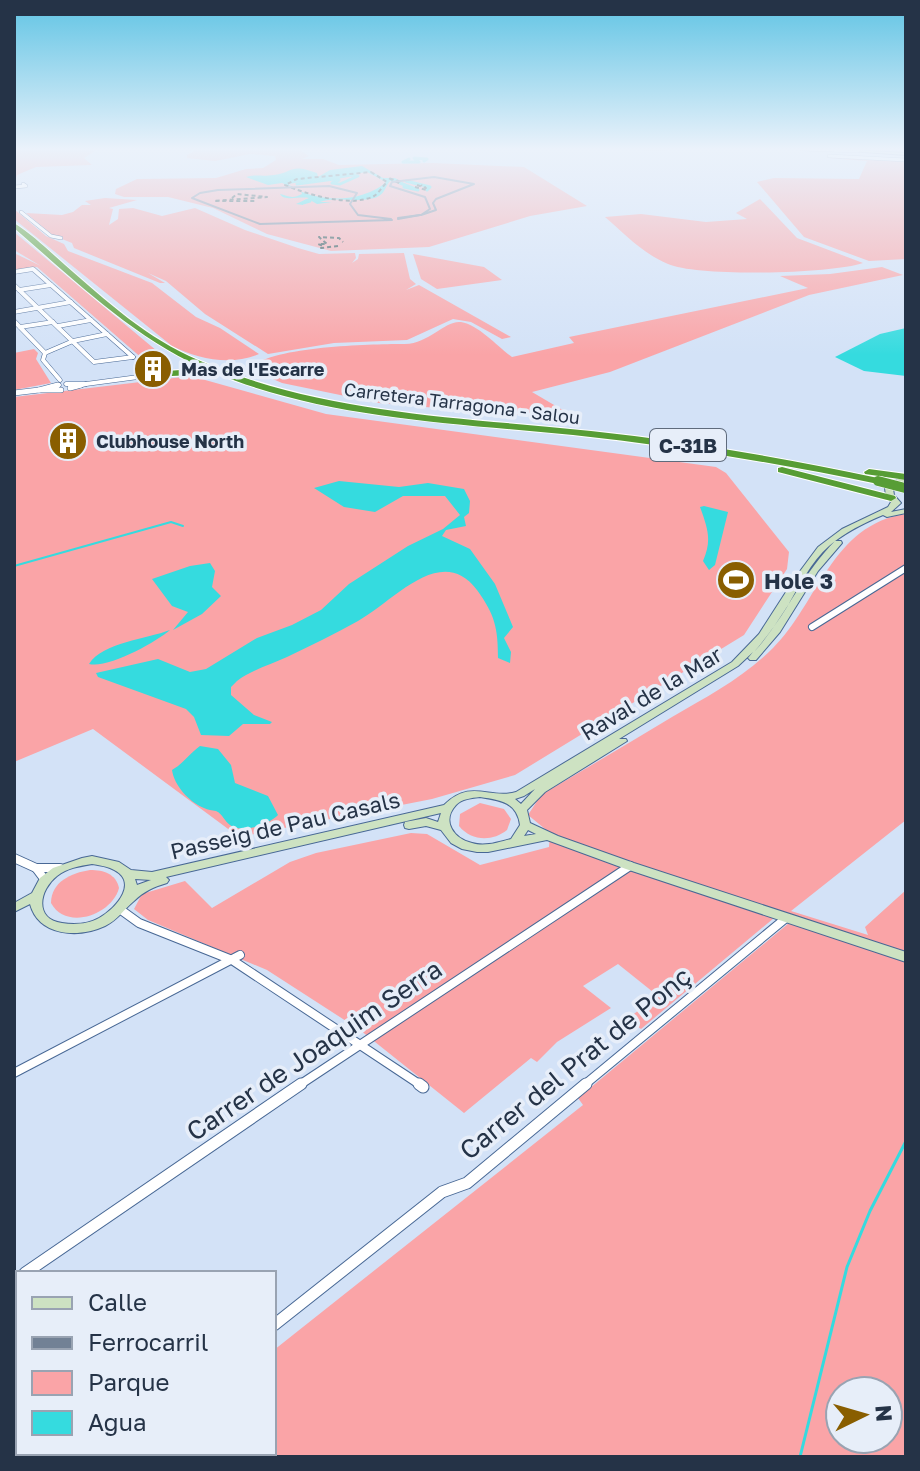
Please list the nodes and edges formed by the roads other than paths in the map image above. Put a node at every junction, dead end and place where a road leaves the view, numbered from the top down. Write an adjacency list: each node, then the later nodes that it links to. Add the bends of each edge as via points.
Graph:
1 (28, 218): 3 (street)
2 (14, 227): 19 (highway, Carretera Tarragona - Salou / C-31B); 26 (highway, Carretera Tarragona - Salou / C-31B, via 153,339 215,371 347,407)
3 (61, 238)
4 (14, 272): 6 (street, via 33,269)
5 (14, 285): 7 (street)
6 (51, 285): 7 (street); 8 (street)
7 (19, 290): 9 (street)
8 (71, 302): 9 (street); 11 (street)
9 (38, 308): 10 (street); 13 (street)
10 (14, 312)
11 (91, 320): 14 (street); 17 (street)
12 (14, 321): 15 (street)
13 (53, 322): 14 (street); 15 (street)
14 (58, 326): 18 (street)
15 (22, 330): 16 (street); 20 (street)
16 (14, 334)
17 (107, 334): 18 (street); 18 (street, via 133,357 94,362)
18 (73, 341): 20 (street)
19 (167, 352): 21 (highway, via 179,364); 24 (highway, Carretera Tarragona - Salou / C-31B)
20 (45, 353): 22 (street, via 43,360)
21 (153, 375): 23 (street); 24 (highway, via 201,373)
22 (59, 385): 23 (street); 23 (street); 25 (street)
23 (68, 385)
24 (246, 385): 26 (highway, Carretera Tarragona - Salou / C-31B, via 343,410)
25 (14, 393)
26 (498, 427): 27 (highway, via 695,442); 28 (highway, Carretera Tarragona - Salou / C-31B, bridge, via 692,449); 29 (highway, via 701,455)
27 (906, 478): 29 (street, via 891,485)
28 (905, 490)
29 (893, 500): 30 (street); 33 (street, Raval de la Mar, via 891,509 841,532 820,550 775,623 735,664)
30 (906, 510): 35 (street, Raval de la Mar, via 875,520 836,544 777,632 745,665 541,790)
31 (906, 568): 32 (street)
32 (812, 627)
33 (507, 798): 34 (street, via 476,794); 35 (street)
34 (450, 807): 37 (street, via 444,817); 44 (street, Passeig de Pau Casals, via 152,876)
35 (522, 809): 36 (street)
36 (526, 825): 38 (street); 39 (street)
37 (446, 828): 39 (street, via 458,842 479,849); 47 (street, Passeig de Pau Casals, via 418,823 153,882)
38 (554, 839): 39 (street); 41 (street)
39 (516, 840)
40 (14, 858): 42 (street)
41 (630, 866): 51 (street); 54 (street, Carrer de Joaquim Serra)
42 (36, 868): 43 (street); 45 (street)
43 (60, 868): 44 (street, via 92,860 120,866); 45 (street)
44 (129, 874): 47 (street)
45 (45, 880): 46 (street)
46 (36, 896): 48 (street); 50 (street)
47 (129, 898): 49 (street)
48 (14, 909): 50 (street)
49 (121, 910): 50 (street, via 76,929 50,924); 53 (street, via 139,923)
50 (38, 914)
51 (786, 918): 52 (street); 58 (street, Carrer del Prat de Ponç, via 467,1183 442,1192)
52 (906, 957)
53 (236, 958): 54 (street); 55 (street)
54 (357, 1046): 56 (street); 57 (street, Carrer de Joaquim Serra)
55 (14, 1073)
56 (423, 1087)
57 (28, 1271)
58 (276, 1323)

